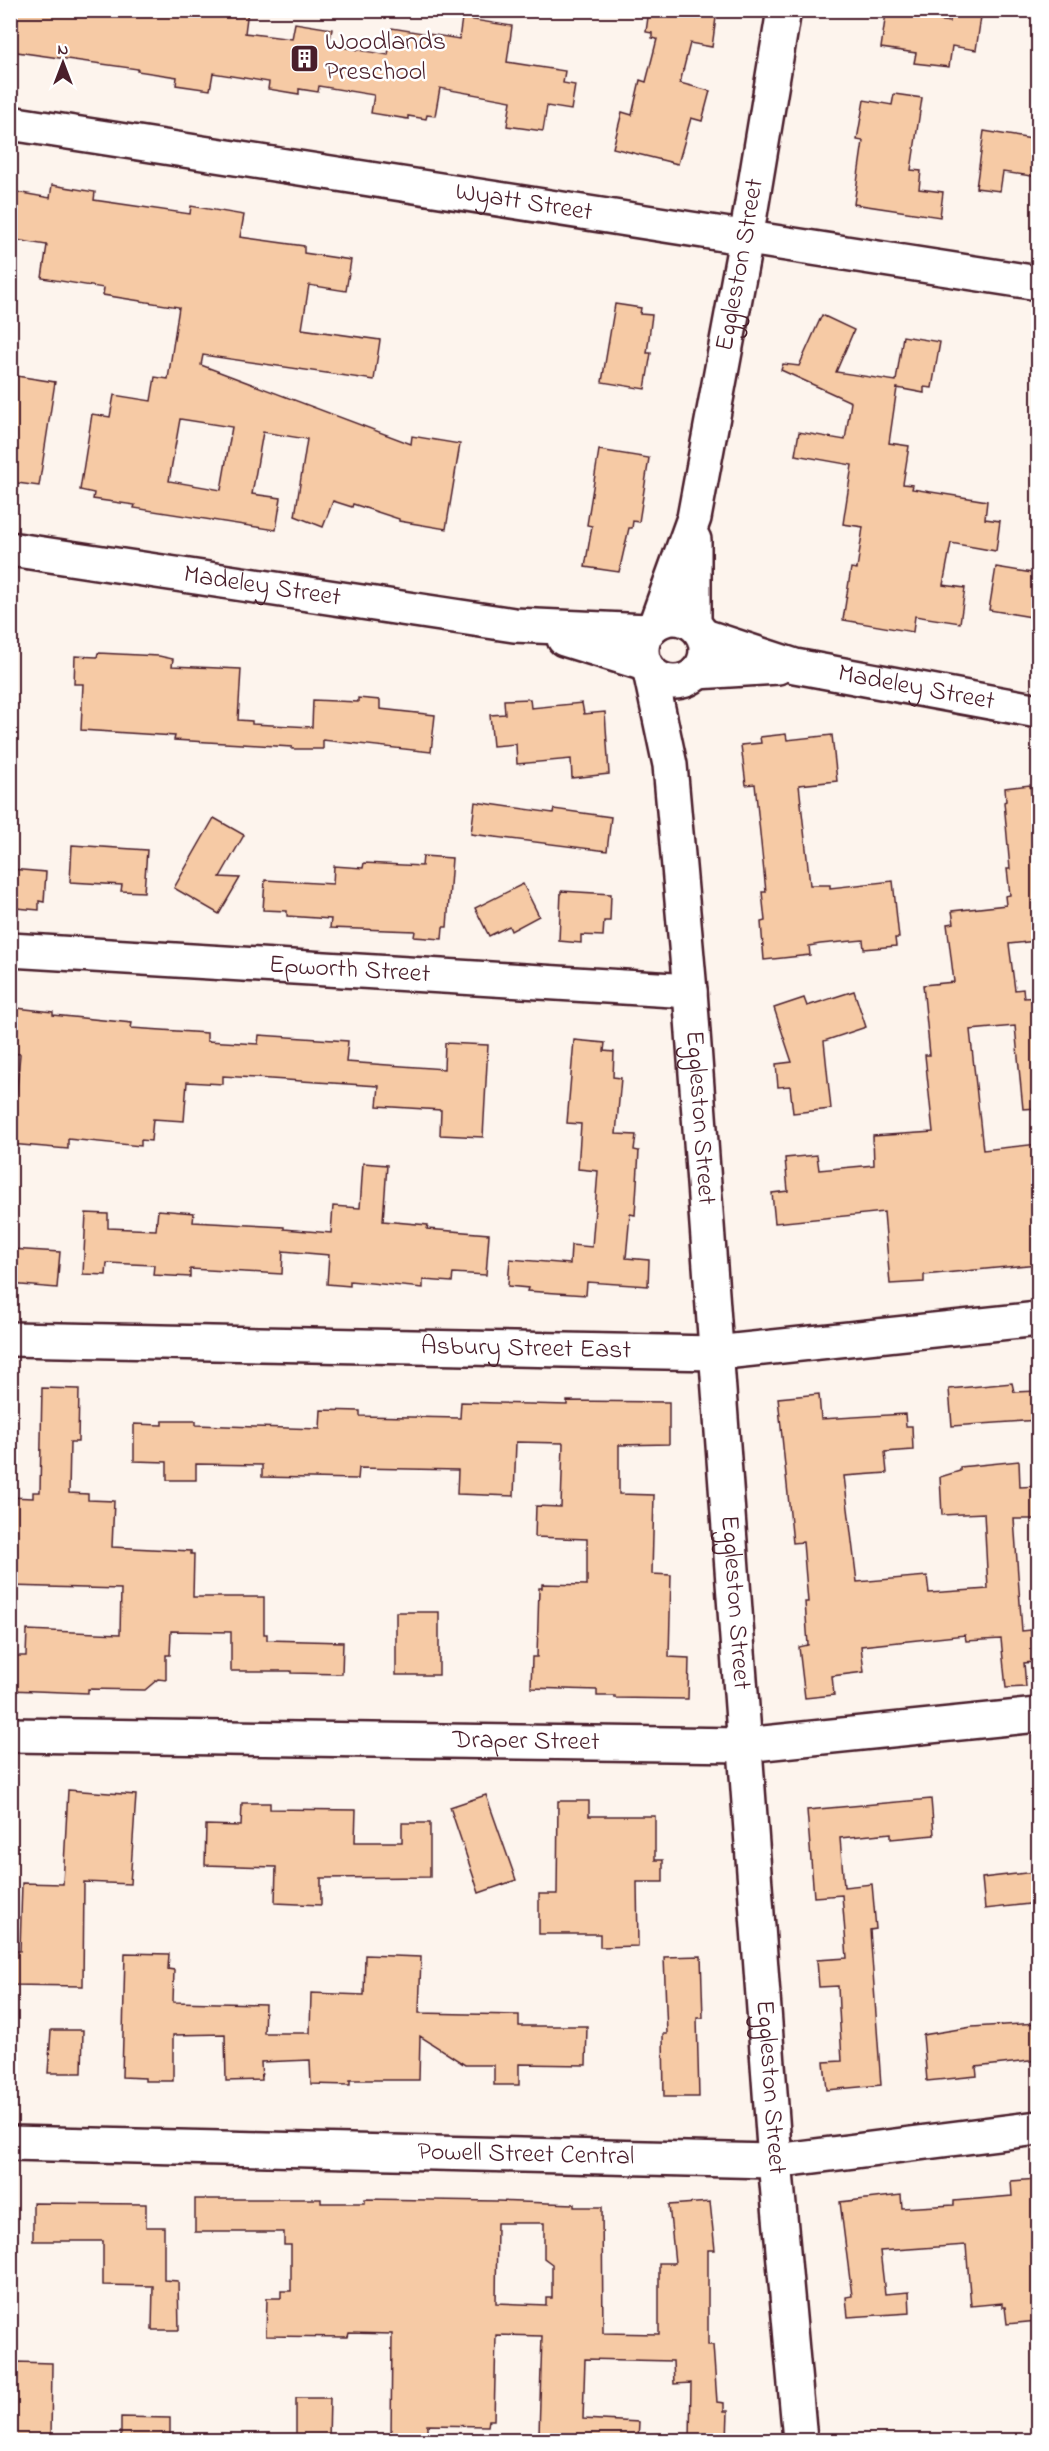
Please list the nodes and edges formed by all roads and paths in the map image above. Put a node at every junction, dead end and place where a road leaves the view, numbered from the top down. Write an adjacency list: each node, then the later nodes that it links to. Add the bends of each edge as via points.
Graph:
1 (784, 10): 3 (street, Eggleston Street)
2 (10, 123): 3 (street, Wyatt Street)
3 (746, 239): 4 (street, Wyatt Street); 5 (street, Eggleston Street)
4 (1038, 283)
5 (694, 518): 8 (street, Eggleston Street); 9 (street, Eggleston Street)
6 (10, 549): 7 (street, Madeley Street)
7 (514, 625): 8 (street, Madeley Street); 11 (street, Madeley Street)
8 (652, 627): 9 (street, via 675,618); 11 (street, via 643,641 642,652)
9 (699, 630): 10 (street, Madeley Street); 12 (street, via 706,655)
10 (795, 666): 12 (street, Madeley Street); 13 (street, Madeley Street)
11 (648, 667): 12 (street, via 666,680); 14 (street, Eggleston Street)
12 (692, 676): 14 (street, Eggleston Street)
13 (1038, 711)
14 (670, 765): 16 (street, Eggleston Street)
15 (10, 950): 16 (street, Epworth Street)
16 (690, 992): 19 (street, Eggleston Street)
17 (1038, 1319): 19 (street, Asbury Street East)
18 (10, 1339): 19 (street, Asbury Street East)
19 (715, 1353): 22 (street, Eggleston Street)
20 (1038, 1715): 22 (street, Draper Street)
21 (10, 1735): 22 (street, Draper Street)
22 (744, 1745): 25 (street, Eggleston Street)
23 (1038, 2128): 25 (street, Powell Street Central)
24 (10, 2143): 25 (street, Powell Street Central)
25 (775, 2161): 26 (street, Eggleston Street)
26 (800, 2440)

